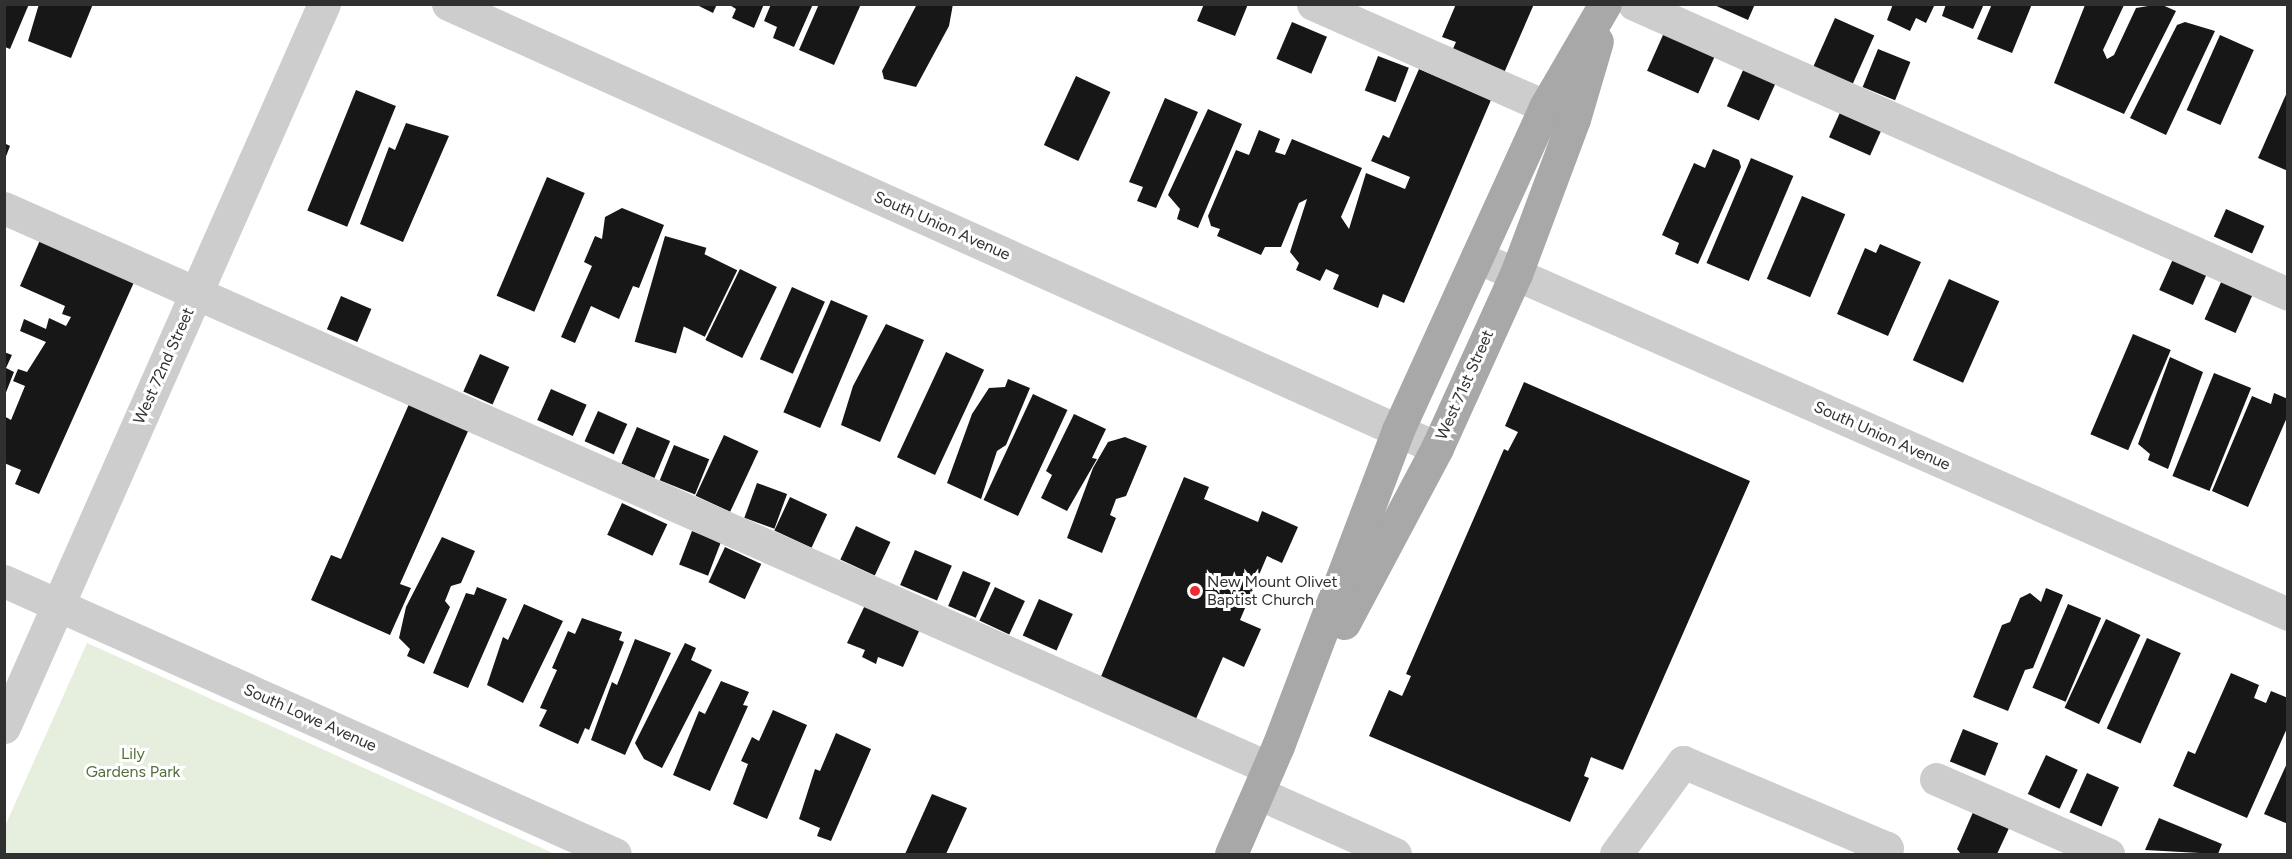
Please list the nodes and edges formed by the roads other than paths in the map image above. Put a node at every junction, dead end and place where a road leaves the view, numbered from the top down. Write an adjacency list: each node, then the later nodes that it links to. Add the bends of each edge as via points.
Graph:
1 (324, 4): 11 (street, West 72nd Street)
2 (448, 4): 13 (street, South Union Avenue)
3 (1313, 4): 6 (street)
4 (1606, 4): 6 (main road, West 71st Street); 7 (main road, West 71st Street)
5 (1634, 4): 12 (street)
6 (1545, 107): 7 (street); 9 (main road, West 71st Street)
7 (1574, 119): 10 (main road, West 71st Street)
8 (4, 208): 11 (street)
9 (1477, 257): 10 (street, South Union Avenue); 13 (main road, West 71st Street)
10 (1516, 274): 14 (main road, West 71st Street); 17 (street, South Union Avenue)
11 (196, 292): 16 (street, West 72nd Street); 19 (street)
12 (2288, 294)
13 (1398, 430): 14 (street, South Union Avenue); 19 (main road, West 71st Street)
14 (1437, 448): 19 (main road, West 71st Street)
15 (4, 581): 16 (street, South Lowe Avenue)
16 (59, 606): 18 (street, West 72nd Street); 22 (street, South Lowe Avenue)
17 (2288, 614)
18 (4, 727)
19 (1268, 769): 23 (main road, West 71st Street); 24 (street)
20 (1936, 779): 26 (street)
21 (1625, 852): 25 (street, via 1683,762 1887,848)
22 (615, 855)
23 (1231, 855)
24 (1395, 855)
25 (1884, 855)
26 (2108, 855)

